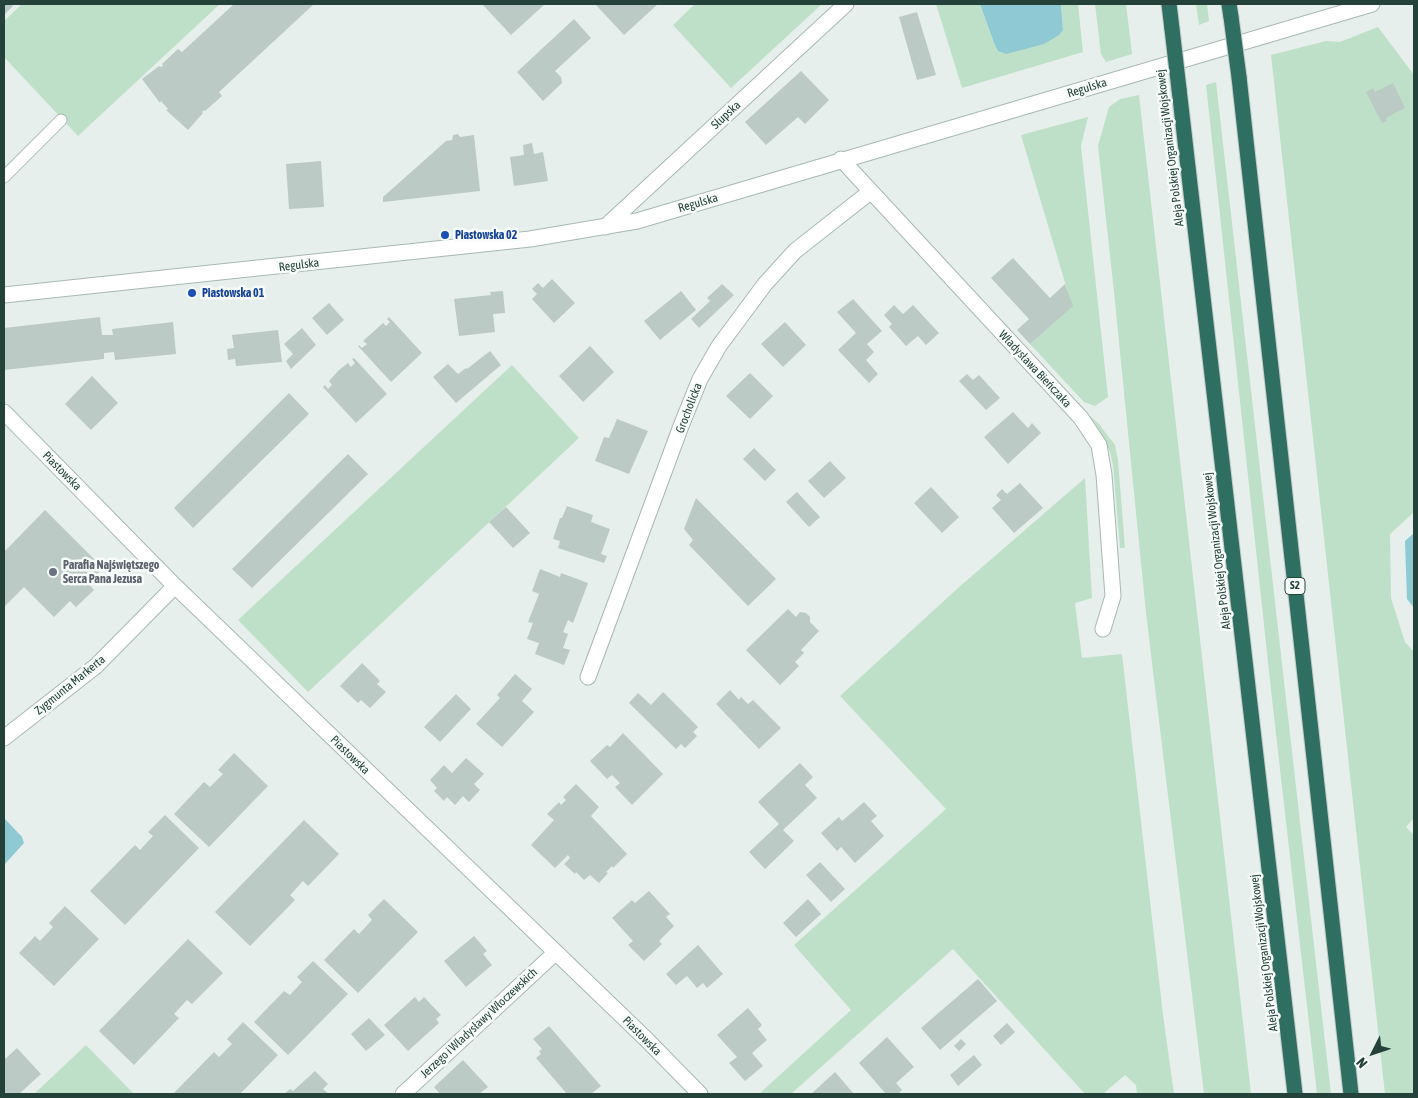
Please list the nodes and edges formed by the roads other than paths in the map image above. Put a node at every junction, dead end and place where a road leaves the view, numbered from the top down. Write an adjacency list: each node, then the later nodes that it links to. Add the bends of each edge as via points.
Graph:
1 (846, 4): 9 (street, Słupska)
2 (1169, 4): 19 (highway, Aleja Polskiej Organizacji Wojskowej, bridge)
3 (1372, 4): 6 (street, Regulska)
4 (1230, 11): 20 (highway, S2, bridge)
5 (61, 120): 7 (lane)
6 (841, 159): 8 (street, Władysława Bieńczaka); 9 (street, Regulska, via 637,221)
7 (4, 177)
8 (870, 192): 13 (street, Władysława Bieńczaka, via 1081,418 1099,445 1113,596); 14 (street, Grocholicka, via 795,251 765,284 719,346 700,379 681,426)
9 (605, 227): 10 (street, Regulska, via 530,239)
10 (4, 295)
11 (4, 412): 12 (street, Piastowska)
12 (175, 586): 15 (street, Zygmunta Markerta, via 96,666); 16 (street, Piastowska)
13 (1103, 629)
14 (588, 677)
15 (4, 738)
16 (555, 953): 17 (street, Jerzego i Władysławy Włoczewskich); 18 (street, Piastowska)
17 (403, 1094)
18 (700, 1094)
19 (1295, 1094)
20 (1351, 1094)

